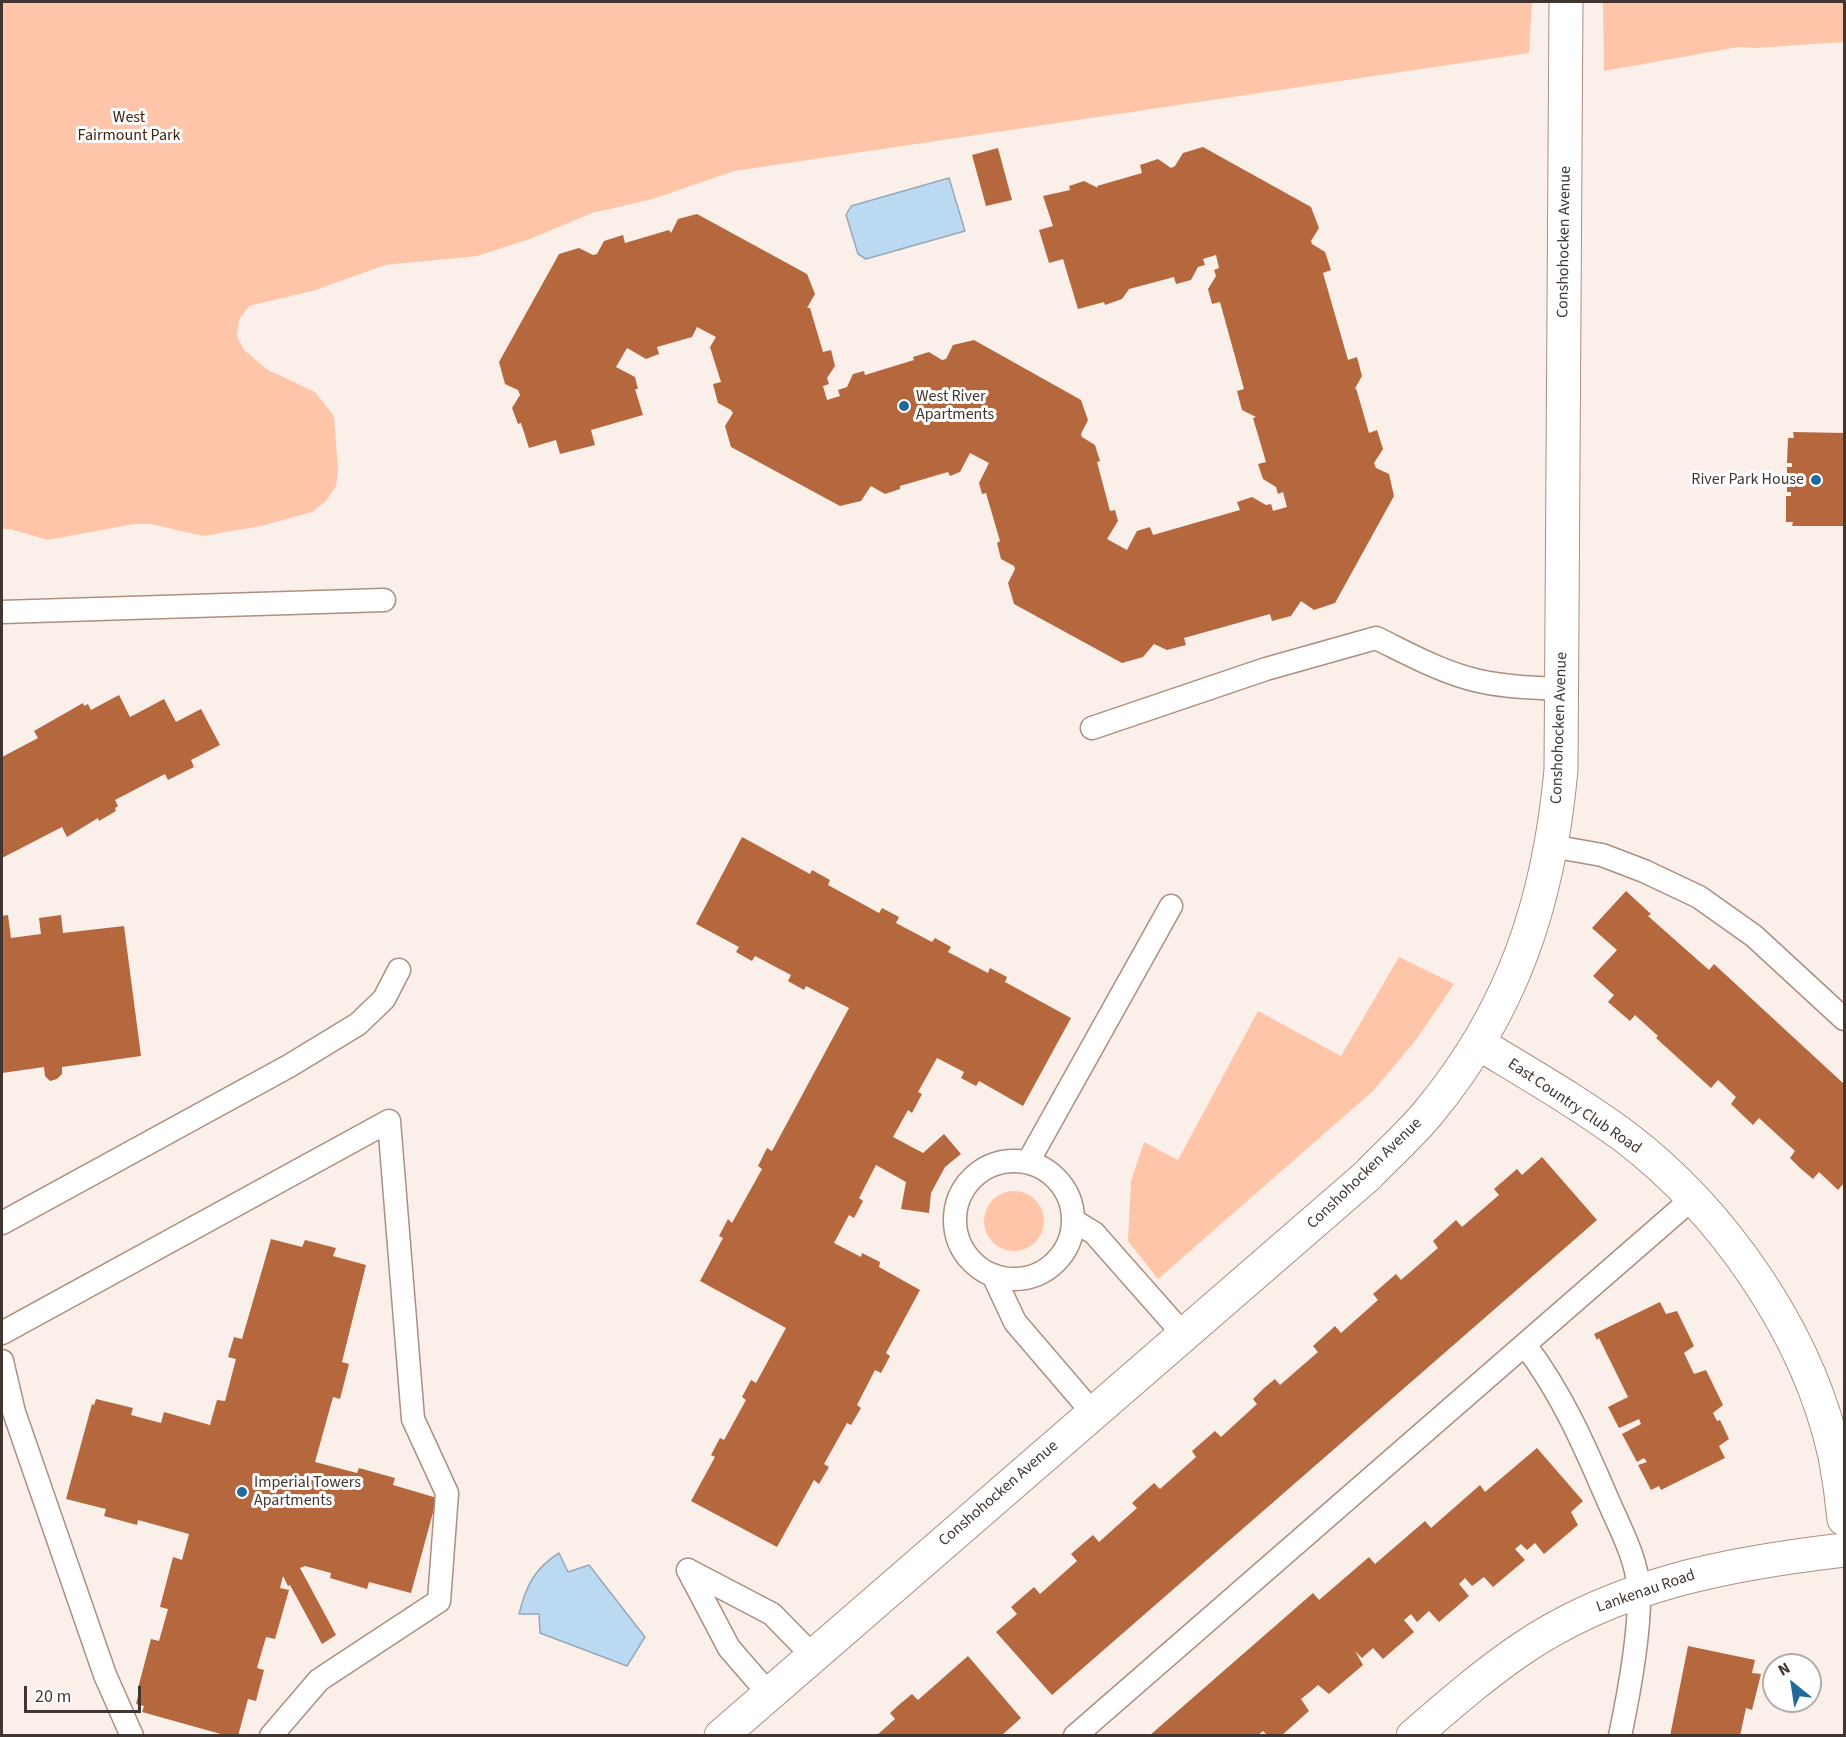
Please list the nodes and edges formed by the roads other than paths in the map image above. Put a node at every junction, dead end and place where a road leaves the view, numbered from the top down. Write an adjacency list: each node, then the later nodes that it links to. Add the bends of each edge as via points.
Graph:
1 (1566, 2): 4 (street, Conshohocken Avenue)
2 (384, 600): 3 (lane)
3 (2, 612)
4 (1562, 689): 5 (lane, via 1478,681 1442,670 1376,638 1266,669); 6 (street, Conshohocken Avenue, via 1561,770)
5 (1092, 728)
6 (1551, 846): 9 (lane, via 1602,855 1700,897 1754,936); 10 (street, Conshohocken Avenue, via 1522,956)
7 (1171, 906): 11 (lane)
8 (399, 970): 14 (lane, via 384,999 358,1024 279,1072)
9 (1845, 1019)
10 (1478, 1043): 12 (street, East Country Club Road, via 1624,1136); 17 (street, Conshohocken Avenue, via 1427,1114 1367,1176)
11 (1028, 1161): 13 (lane, via 1047,1170 1061,1183 1071,1201); 15 (lane, via 990,1165 974,1175 962,1190 956,1208 955,1227 960,1245 971,1261)
12 (1693, 1198): 18 (lane); 21 (street, East Country Club Road, via 1743,1260 1787,1331 1822,1413 1835,1455)
13 (1074, 1221): 15 (lane, via 1070,1241 1044,1271 1024,1278); 17 (lane, via 1094,1233)
14 (2, 1223)
15 (993, 1275): 20 (lane, via 1016,1323)
16 (2, 1333): 27 (lane, via 388,1121 413,1419 447,1493 440,1601 319,1680)
17 (1184, 1335): 20 (street, Conshohocken Avenue)
18 (1525, 1345): 23 (lane, via 1542,1367 1581,1437 1628,1547); 29 (lane)
19 (2, 1360): 26 (lane, via 14,1412 105,1675)
20 (1093, 1413): 24 (street, Conshohocken Avenue)
21 (1844, 1510)
22 (1845, 1550): 23 (street, Lankenau Road, via 1726,1567)
23 (1639, 1591): 30 (street, Lankenau Road, via 1598,1607 1522,1649); 31 (lane, via 1636,1637)
24 (813, 1656): 25 (street, Conshohocken Avenue); 25 (lane, via 772,1614 688,1570 729,1648)
25 (769, 1694): 28 (street, Conshohocken Avenue)
26 (132, 1736)
27 (271, 1736)
28 (721, 1736)
29 (1075, 1736)
30 (1413, 1736)
31 (1620, 1736)

